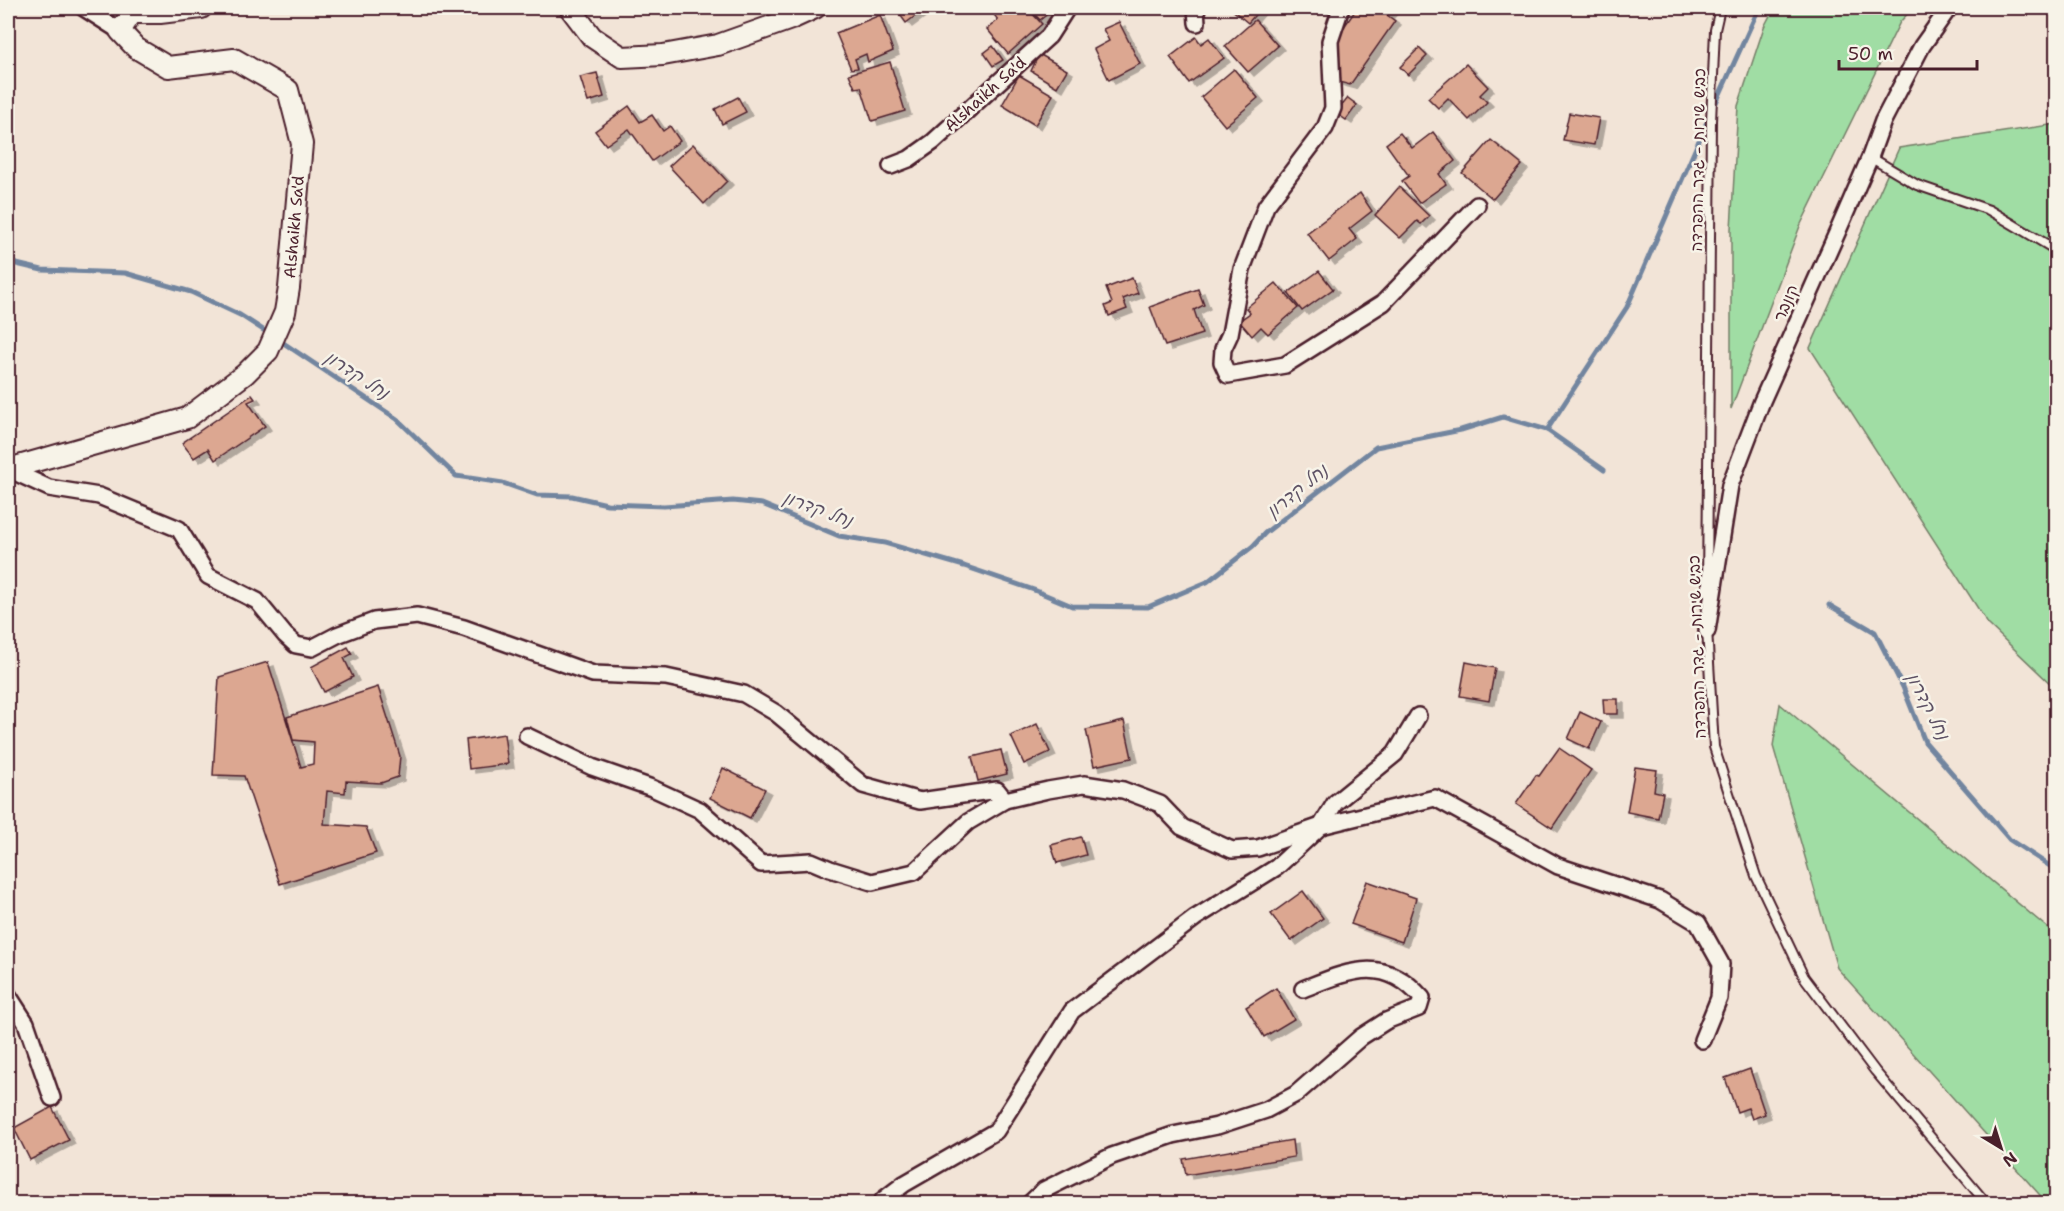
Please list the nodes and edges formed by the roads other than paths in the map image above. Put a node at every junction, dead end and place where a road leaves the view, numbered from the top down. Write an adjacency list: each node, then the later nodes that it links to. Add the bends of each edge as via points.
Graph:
1 (84, 8): 11 (street)
2 (201, 8): 11 (street, via 132,13)
3 (570, 8): 4 (street, via 592,37 622,57 663,55 718,45)
4 (815, 8)
5 (1067, 8): 13 (street, Alshaikh Sa'd, via 1048,36 933,142)
6 (1196, 8): 10 (street)
7 (1341, 8): 14 (street, via 1330,41 1333,108 1325,128 1266,206 1242,269 1230,334 1223,349 1222,362 1228,375 1285,365 1383,303)
8 (1720, 8): 17 (lane, כביש שירות - גדר ההפרדה, via 1715,30 1711,121)
9 (1949, 8): 12 (street, קונבר, via 1923,46 1888,112)
10 (1197, 23)
11 (120, 31): 16 (street, Alshaikh Sa'd, via 136,48 168,67 234,59 288,90 302,144 285,312 268,351 188,418)
12 (1870, 157): 15 (lane, via 1917,185 1989,210); 17 (street, קונבר, via 1762,401 1730,485)
13 (891, 166)
14 (1477, 205)
15 (2056, 250)
16 (8, 469): 20 (street, via 49,488 99,496 179,530 208,576 257,601 296,645 312,648 374,621 417,616 464,628 593,674 666,677 744,694 776,713 863,785 920,801 997,790)
17 (1707, 631): 28 (lane, כביש שירות - גדר ההפרדה, via 1714,747 1756,876 1803,977 1875,1071)
18 (1418, 716): 21 (street, via 1395,754 1335,803)
19 (527, 736): 20 (street, via 700,810 761,864 811,861 872,882 914,872 968,822)
20 (1005, 800): 21 (street, via 1084,784 1123,790 1160,804 1182,827 1232,850 1258,848)
21 (1321, 826): 24 (street, via 1435,798 1558,866 1660,900 1698,923 1721,964 1719,998); 26 (street, via 1277,867 1195,918 1072,1011 996,1131 904,1184)
22 (1303, 989): 27 (street, via 1364,969 1390,974 1411,985 1422,998 1419,1008 1386,1021 1361,1037 1296,1094 1266,1110 1112,1156 1044,1190)
23 (8, 995): 25 (street, via 26,1023)
24 (1702, 1040)
25 (52, 1098)
26 (882, 1203)
27 (1029, 1203)
28 (1987, 1203)

